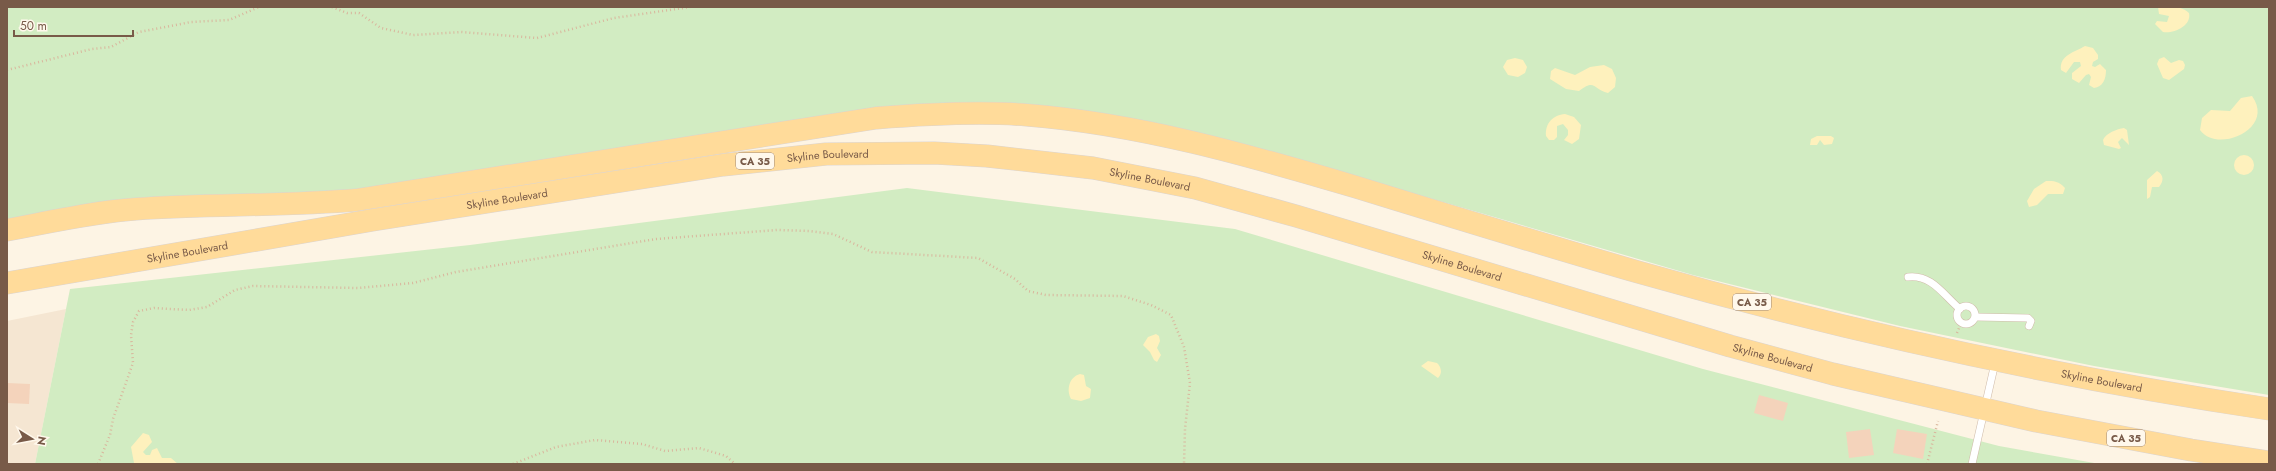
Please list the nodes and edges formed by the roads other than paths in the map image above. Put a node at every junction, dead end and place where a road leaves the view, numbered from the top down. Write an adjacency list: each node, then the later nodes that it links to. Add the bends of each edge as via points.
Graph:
1 (57, 220): 2 (main road); 3 (main road, Skyline Boulevard / CA 35); 11 (main road, Skyline Boulevard / CA 35, via 135,210 287,205 363,199 876,118 947,113 1025,115 1100,124 1202,144 1644,273 1838,323)
2 (7, 222)
3 (7, 230)
4 (77, 270): 5 (main road); 7 (main road, Skyline Boulevard / CA 35); 13 (main road, Skyline Boulevard / CA 35, via 381,218 775,158 880,153 987,156 1093,168 1195,188 1781,360)
5 (7, 277)
6 (1908, 277): 8 (lane, via 1932,283)
7 (7, 283)
8 (1960, 309): 9 (lane, via 1965,306 1971,307); 9 (lane, via 1957,316 1961,323 1970,324)
9 (1976, 317): 10 (lane, via 2028,318 2031,321)
10 (2029, 326)
11 (1996, 359): 12 (main road, Skyline Boulevard / CA 35, via 2140,388); 13 (lane)
12 (2269, 409)
13 (1984, 410): 14 (main road, Skyline Boulevard / CA 35, via 2146,442); 15 (lane)
14 (2269, 462)
15 (1972, 464)

